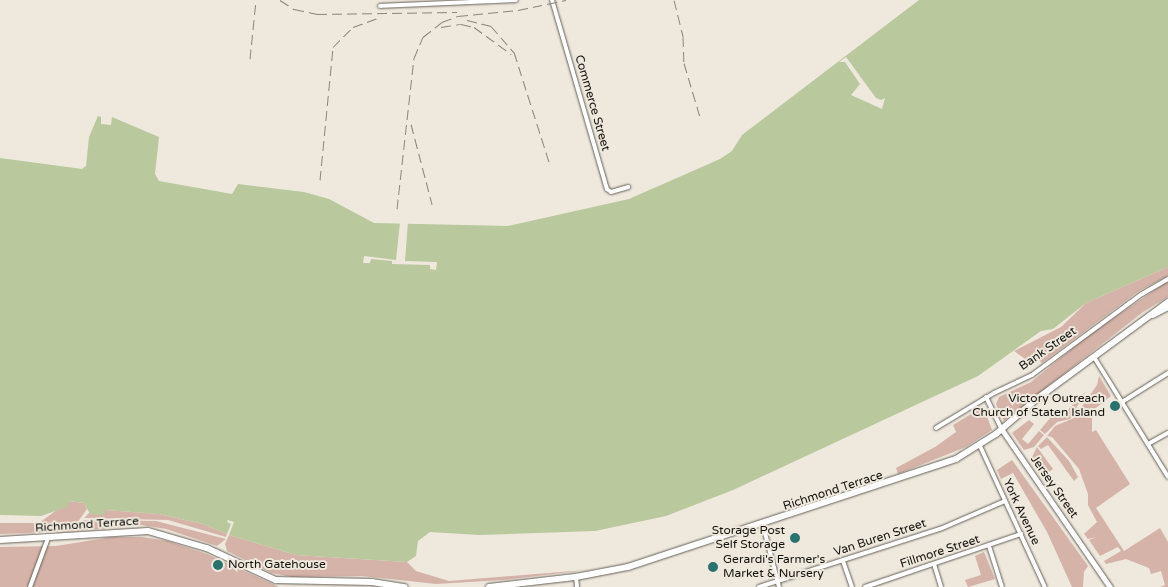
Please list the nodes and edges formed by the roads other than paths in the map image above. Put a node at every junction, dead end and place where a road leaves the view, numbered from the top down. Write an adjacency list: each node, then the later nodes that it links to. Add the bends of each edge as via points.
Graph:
1 (516, 0): 3 (street)
2 (552, 0): 4 (street, Commerce Street, via 607,189 611,192)
3 (380, 6)
4 (628, 187)
5 (1168, 279): 11 (street, Bank Street, via 1142,294 1029,376)
6 (1168, 302): 8 (main road, Richmond Terrace)
7 (1168, 307): 8 (main road, Richmond Terrace)
8 (1142, 320): 9 (main road, Richmond Terrace)
9 (1094, 357): 12 (street); 14 (main road, Richmond Terrace)
10 (1168, 373): 12 (street)
11 (986, 397): 13 (street, Bank Street); 14 (street, Jersey Street)
12 (1122, 402): 16 (street)
13 (936, 428)
14 (1002, 430): 17 (main road, Richmond Terrace); 40 (street, Jersey Street)
15 (1168, 432): 16 (street)
16 (1148, 444): 18 (street)
17 (980, 446): 19 (street, York Avenue); 20 (main road, Richmond Terrace, via 937,467)
18 (1168, 476)
19 (1005, 501): 21 (street, York Avenue); 25 (street, Van Buren Street, via 940,529)
20 (764, 525): 27 (main road, Richmond Terrace, via 628,567); 29 (street)
21 (1021, 534): 24 (street, Fillmore Street); 39 (street, York Avenue)
22 (48, 538): 23 (main road, Richmond Terrace); 28 (main road, Richmond Terrace, via 114,531 154,532 226,555 272,579); 30 (street)
23 (0, 540)
24 (989, 546): 26 (street, Fillmore Street); 38 (street)
25 (843, 561): 29 (street, Van Buren Street); 35 (street)
26 (934, 564): 36 (street, Fillmore Street); 37 (street)
27 (576, 578): 32 (main road, Richmond Terrace); 33 (street)
28 (348, 584): 31 (main road, Richmond Terrace)
29 (778, 585): 34 (street, Van Buren Street)
30 (30, 587)
31 (405, 587)
32 (489, 587)
33 (578, 587)
34 (759, 587)
35 (852, 587)
36 (865, 587)
37 (941, 587)
38 (1002, 587)
39 (1045, 587)
40 (1110, 587)

